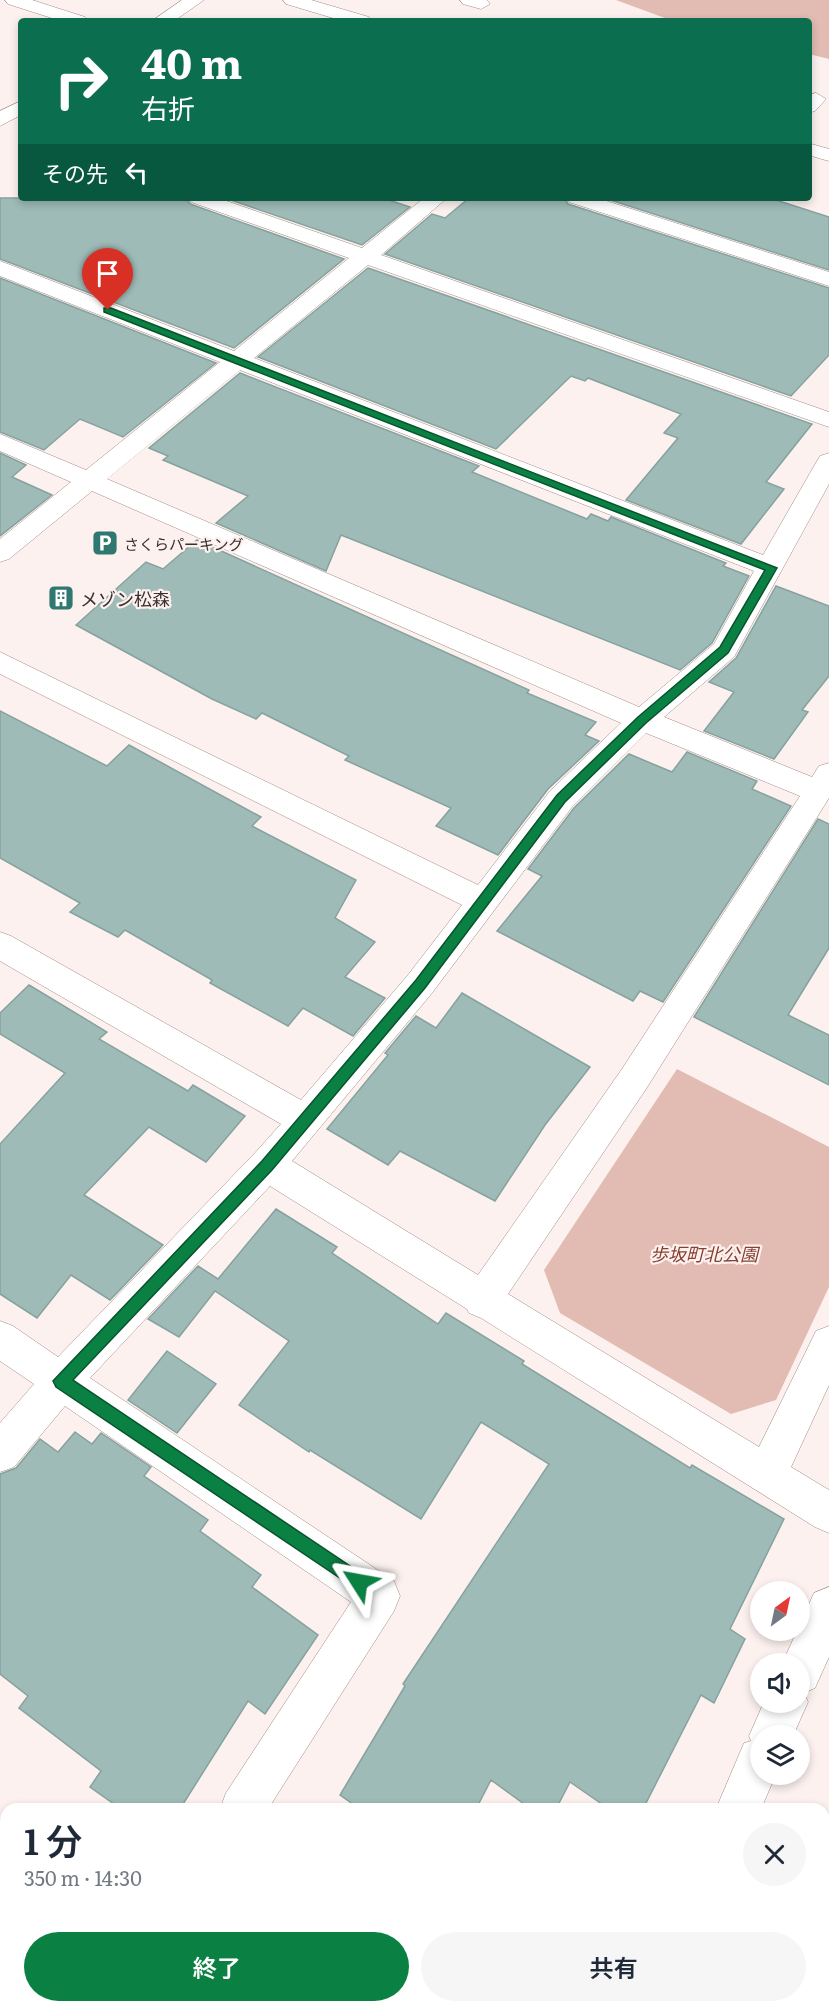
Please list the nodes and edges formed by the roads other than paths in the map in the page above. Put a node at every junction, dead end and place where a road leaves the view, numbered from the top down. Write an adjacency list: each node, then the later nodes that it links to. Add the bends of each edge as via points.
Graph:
1 (14, 0): 4 (street)
2 (195, 0): 5 (street)
3 (292, 0): 6 (street)
4 (70, 18)
5 (166, 18)
6 (353, 18)
7 (0, 100): 8 (street)
8 (18, 106)
9 (18, 111): 10 (street)
10 (4, 127)
11 (812, 150): 12 (street)
12 (829, 154)
13 (207, 201): 16 (street)
14 (433, 201): 16 (street)
15 (585, 201): 18 (street)
16 (365, 256): 19 (street); 20 (street)
17 (0, 268): 19 (street)
18 (829, 279)
19 (237, 361): 23 (street); 25 (street)
20 (829, 420)
21 (0, 442): 23 (street)
22 (829, 461): 25 (street)
23 (89, 480): 24 (street); 27 (street)
24 (0, 553)
25 (771, 568): 27 (street, via 724,650)
26 (0, 662): 29 (street)
27 (642, 720): 28 (street); 29 (street, via 561,799)
28 (824, 782): 33 (street, via 634,1079)
29 (483, 901): 31 (street, via 420,984)
30 (0, 945): 31 (street)
31 (305, 1120): 32 (street)
32 (267, 1165): 33 (street); 36 (street)
33 (482, 1300): 38 (street)
34 (0, 1339): 36 (street)
35 (829, 1344): 38 (street)
36 (61, 1381): 37 (street); 43 (street, via 379,1596)
37 (0, 1453)
38 (767, 1474): 39 (street)
39 (829, 1513)
40 (829, 1608): 41 (street)
41 (809, 1653)
42 (750, 1782): 44 (street)
43 (246, 1803)
44 (741, 1803)

